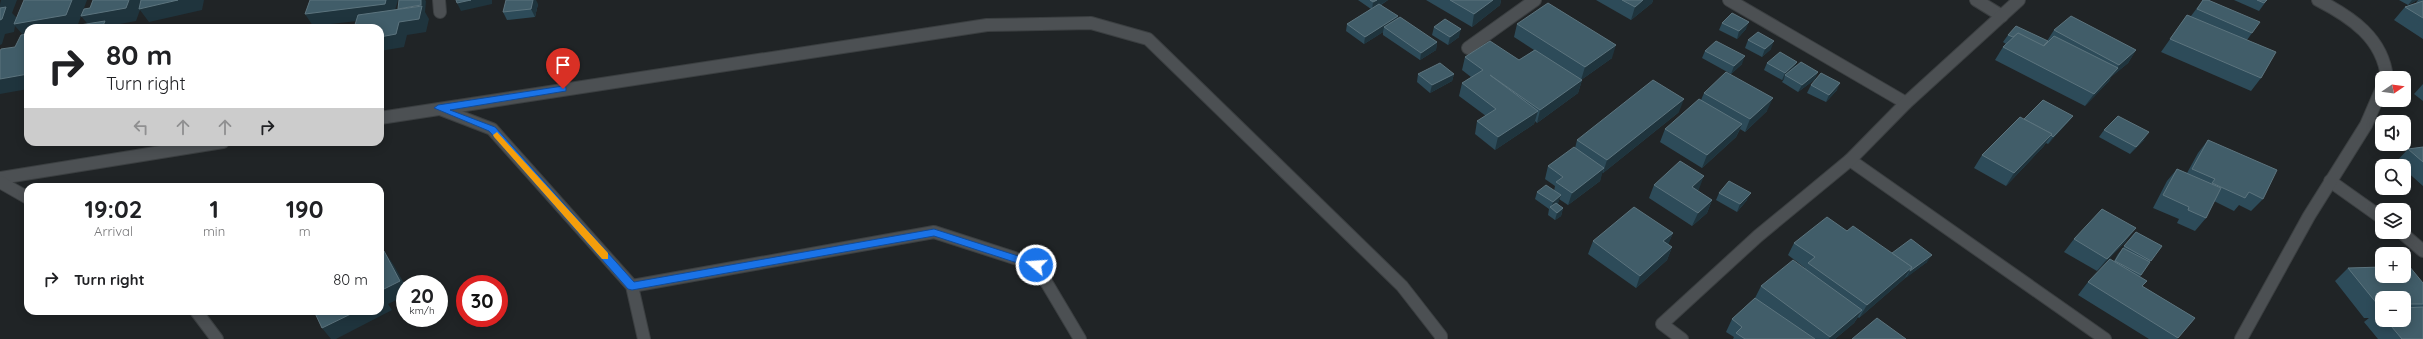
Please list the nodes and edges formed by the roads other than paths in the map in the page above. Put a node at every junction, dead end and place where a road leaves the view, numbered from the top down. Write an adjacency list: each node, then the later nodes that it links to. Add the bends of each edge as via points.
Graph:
1 (439, 0): 7 (street)
2 (1535, 0): 9 (street)
3 (1729, 0): 11 (street)
4 (1976, 0): 8 (street)
5 (2019, 0): 8 (street)
6 (2318, 0): 10 (street, via 2358,26 2381,49)
7 (440, 12)
8 (2002, 16): 11 (street)
9 (1468, 48)
10 (2386, 71)
11 (1906, 103): 16 (street)
12 (2375, 104): 18 (street, via 2366,125)
13 (438, 108): 14 (street); 24 (street, via 492,129); 29 (street, via 987,25 1091,23 1148,39 1402,286)
14 (384, 117)
15 (198, 146): 17 (street)
16 (1850, 160): 30 (street, via 1758,236 1662,324); 31 (street)
17 (0, 178)
18 (2330, 181): 21 (street); 32 (street)
19 (0, 182): 20 (street)
20 (24, 196)
21 (2375, 213)
22 (2409, 239): 23 (street)
23 (2423, 251)
24 (632, 286): 27 (street); 28 (street, via 934,232 1036,265)
25 (199, 315): 26 (street)
26 (217, 339)
27 (644, 339)
28 (1080, 339)
29 (1441, 339)
30 (1682, 339)
31 (2105, 339)
32 (2241, 339)

